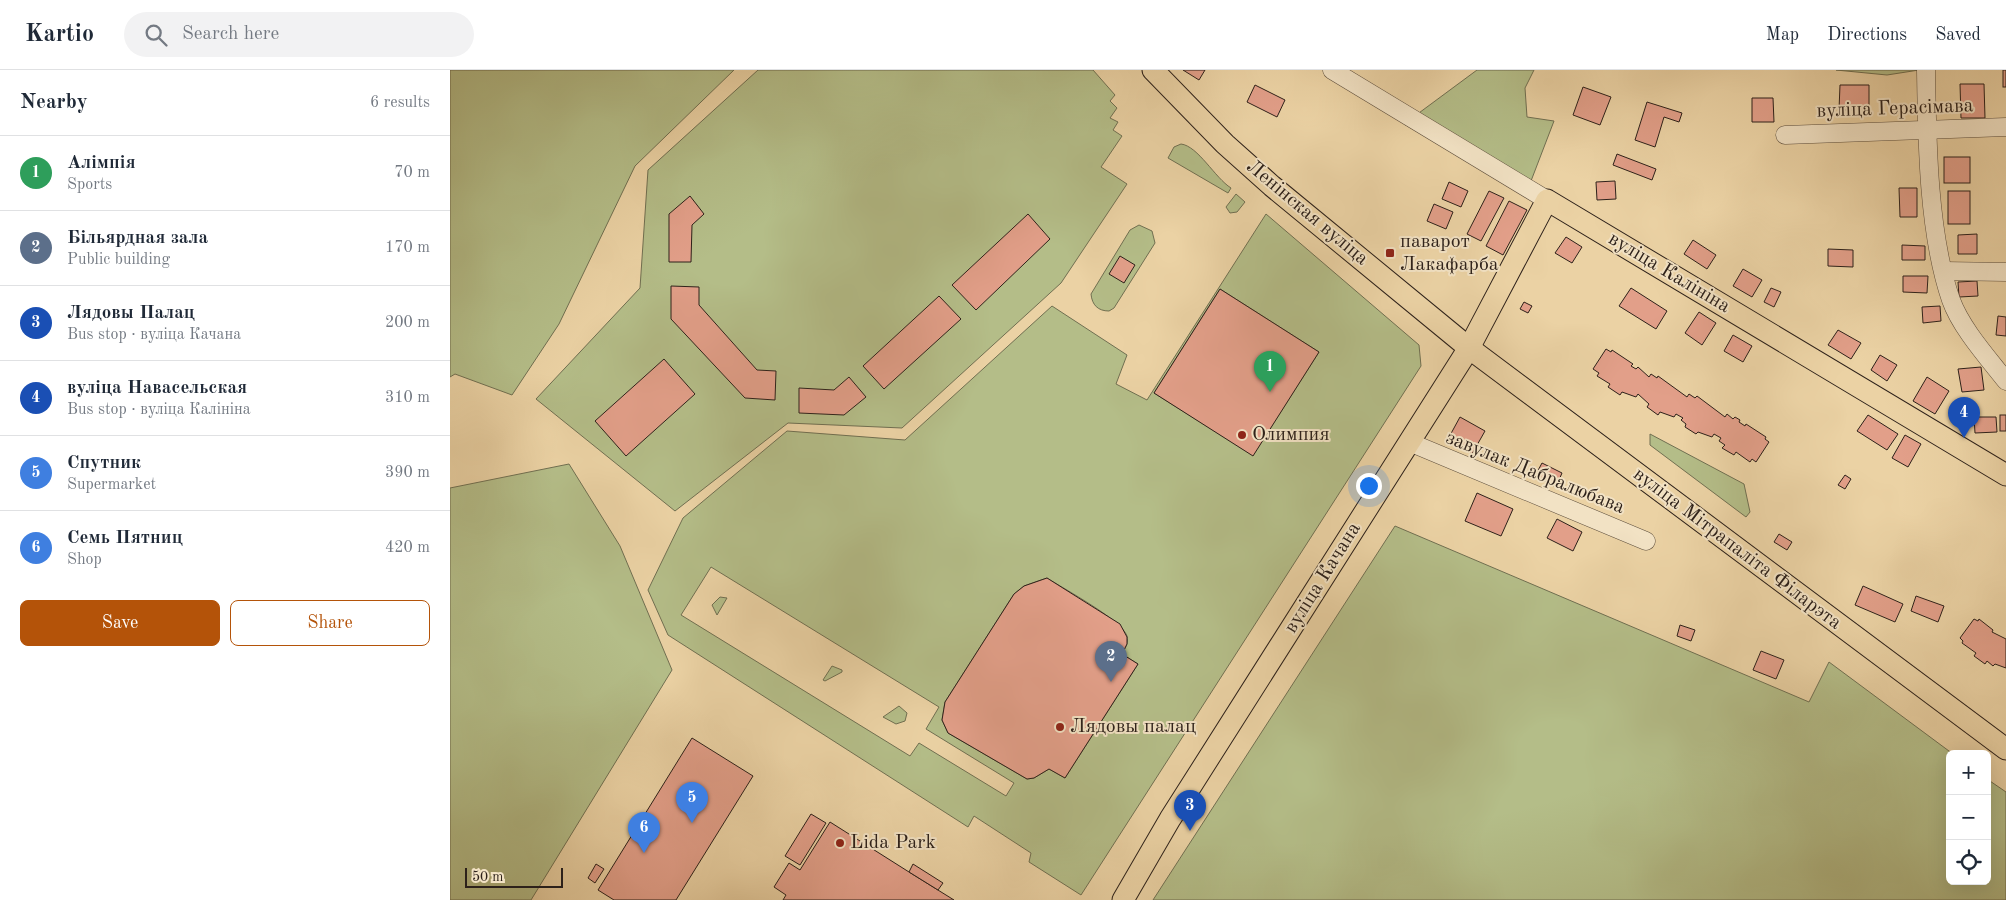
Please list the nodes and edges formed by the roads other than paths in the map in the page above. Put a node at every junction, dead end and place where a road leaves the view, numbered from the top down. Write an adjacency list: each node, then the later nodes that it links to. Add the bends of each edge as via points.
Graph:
1 (1153, 70): 10 (main road, Ленінская вуліца, via 1225,144 1272,186)
2 (1332, 70): 7 (street, вуліца Калініна)
3 (1926, 70): 5 (street)
4 (2006, 127): 5 (street, вуліца Герасімава)
5 (1926, 128): 6 (street, вуліца Герасімава); 8 (street, via 1937,239)
6 (1785, 135)
7 (1547, 200): 10 (main road, вуліца Качана); 13 (main road, вуліца Калініна)
8 (1944, 271): 9 (street); 11 (street, via 1951,301 1973,338)
9 (2006, 272)
10 (1469, 348): 12 (main road, вуліца Качана); 15 (main road, вуліца Мітрапаліта Філарэта)
11 (2006, 381)
12 (1409, 442): 14 (street, завулак Дабралюбава); 16 (main road, вуліца Качана, via 1170,819)
13 (2006, 475)
14 (1646, 541)
15 (2006, 750)
16 (1123, 900)

